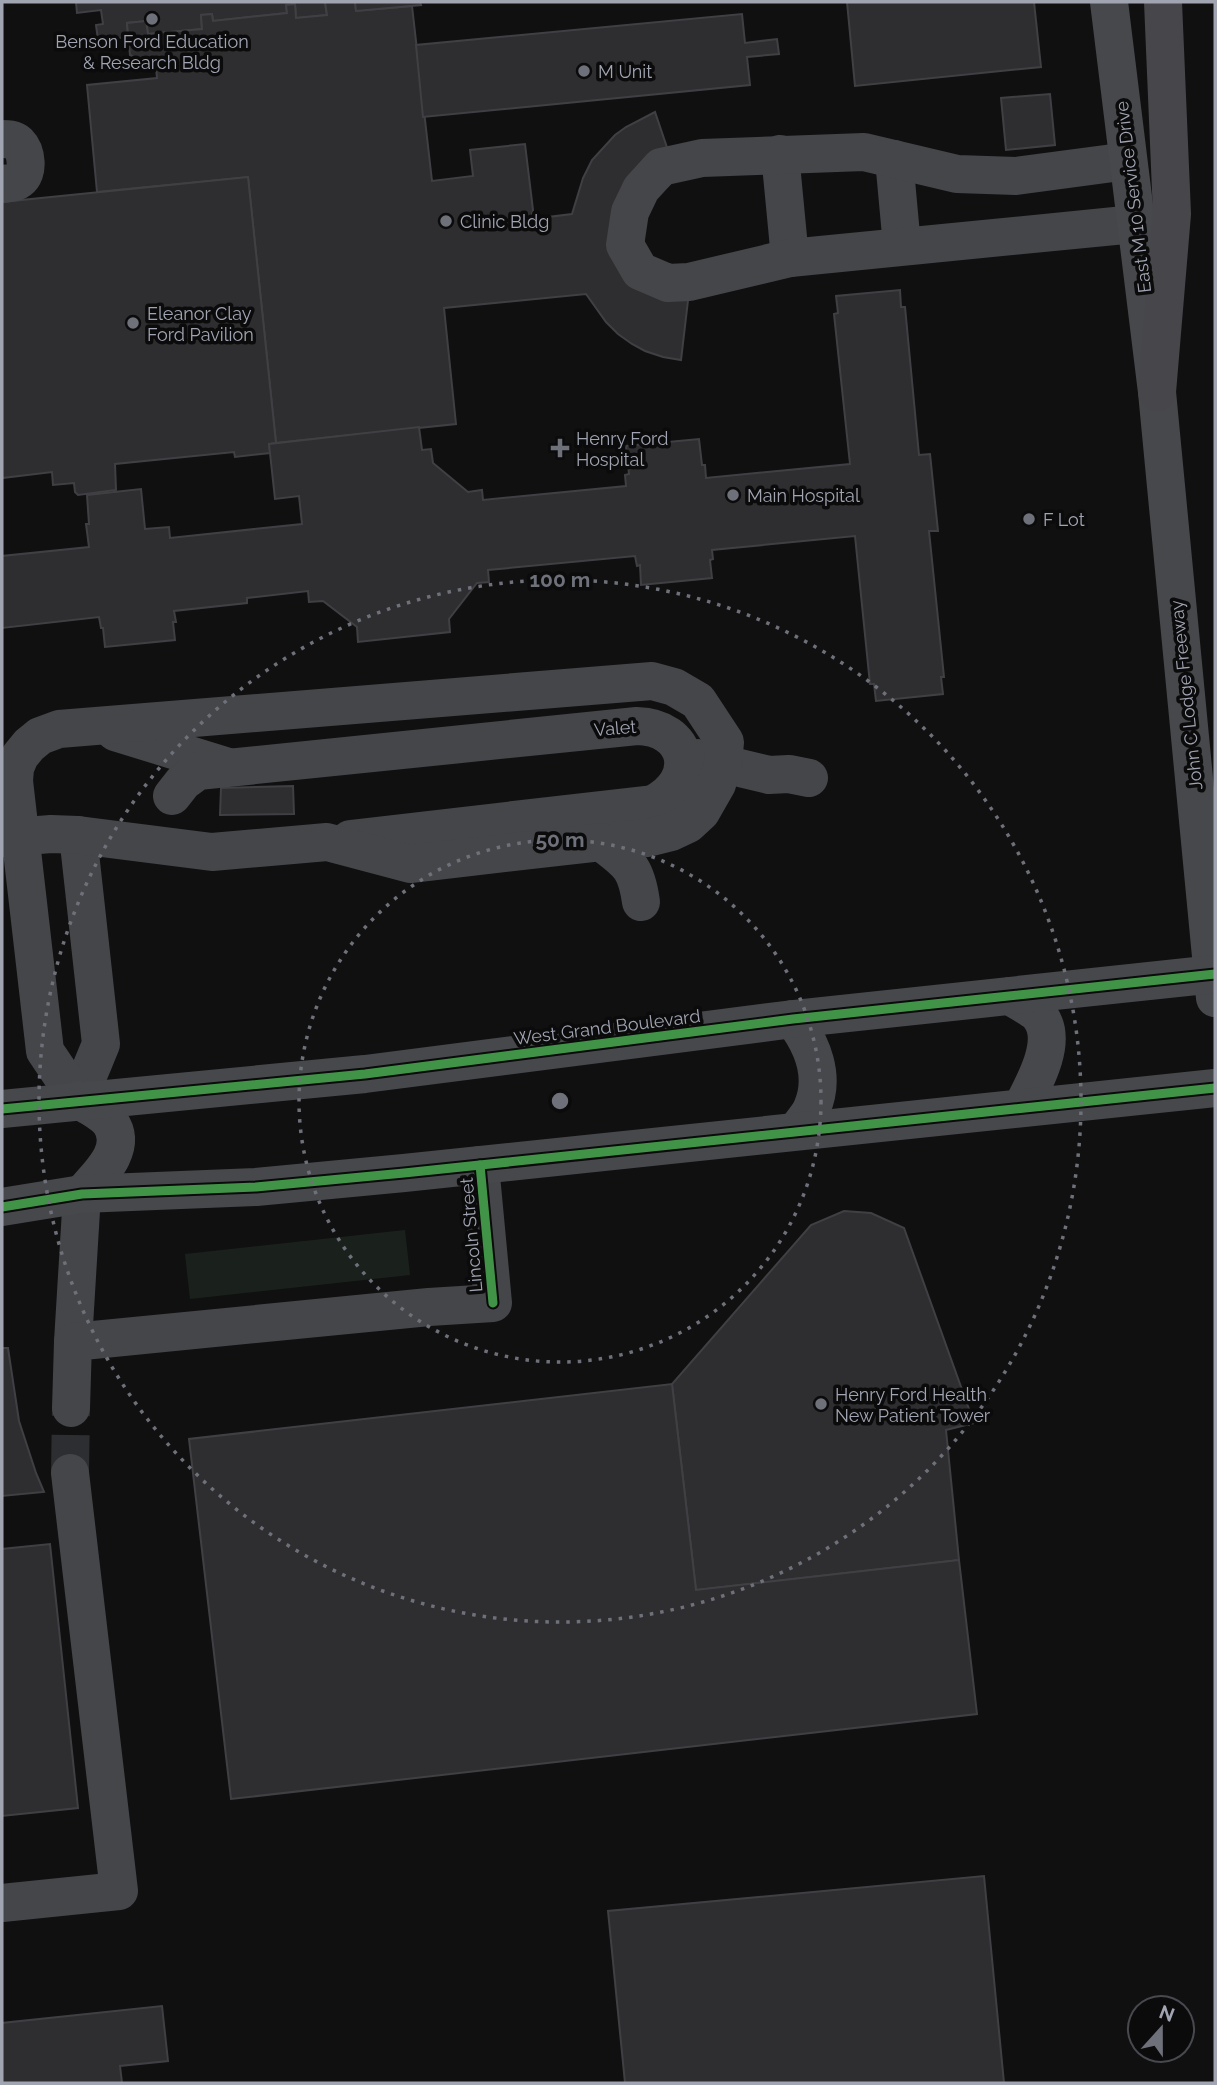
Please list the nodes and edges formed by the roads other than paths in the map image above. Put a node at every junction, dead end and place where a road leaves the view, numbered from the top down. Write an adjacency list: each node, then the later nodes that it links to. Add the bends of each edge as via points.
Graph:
1 (1109, 2): 6 (main road, East M 10 Service Drive)
2 (1163, 2): 11 (highway, via 1172,214)
3 (2, 139): 7 (street, via 18,143 26,167 17,182)
4 (780, 154): 5 (street, via 864,152); 10 (street); 10 (street, via 702,158 661,167 641,189 630,212 625,245 640,271 668,283)
5 (894, 159): 6 (street, via 957,174 1016,177); 9 (street)
6 (1128, 160): 8 (main road, East M 10 Service Drive)
7 (2, 184)
8 (1135, 224): 9 (street); 11 (main road, East M 10 Service Drive)
9 (902, 246): 10 (street)
10 (790, 258)
11 (1157, 392): 25 (main road, John C Lodge Freeway)
12 (232, 715): 13 (street); 15 (street, via 214,724); 16 (street, via 652,681 698,701 725,742)
13 (96, 726): 15 (street); 21 (street, via 58,729 40,736 20,756 15,768)
14 (684, 755): 16 (street); 17 (street, Valet, via 679,745 658,730 637,726); 22 (street, via 681,780 653,804)
15 (194, 757): 17 (street); 19 (street)
16 (723, 764): 18 (street); 23 (street, via 711,797 688,824 647,838)
17 (230, 768): 19 (street, Valet, via 198,771)
18 (809, 778)
19 (172, 796): 24 (street, via 167,807 169,827)
20 (78, 835): 21 (street); 24 (street); 31 (street, via 101,1044)
21 (11, 838): 31 (street, via 45,1051)
22 (327, 842): 23 (street, via 410,864); 24 (street, via 212,852)
23 (601, 842): 26 (street, via 634,872)
24 (181, 847)
25 (1208, 851): 27 (main road, John C Lodge Freeway)
26 (641, 902)
27 (1214, 983): 28 (main road, West Grand Boulevard)
28 (1010, 996): 29 (main road, West Grand Boulevard); 32 (main road, via 1041,1018 1047,1037 1043,1063)
29 (793, 1019): 31 (main road, West Grand Boulevard, via 365,1074); 34 (main road, via 816,1058 817,1085 812,1109)
30 (1215, 1088): 32 (main road)
31 (78, 1100): 33 (main road, West Grand Boulevard); 36 (main road, via 111,1124 115,1138 107,1166)
32 (1022, 1107): 34 (main road)
33 (2, 1109)
34 (796, 1131): 35 (main road)
35 (480, 1165): 36 (main road, via 256,1187); 38 (street, Lincoln Street, via 493,1303)
36 (82, 1194): 37 (main road); 38 (street)
37 (2, 1207)
38 (74, 1342): 39 (street)
39 (71, 1408)
40 (70, 1473): 41 (street, via 118,1891)
41 (2, 1903)

